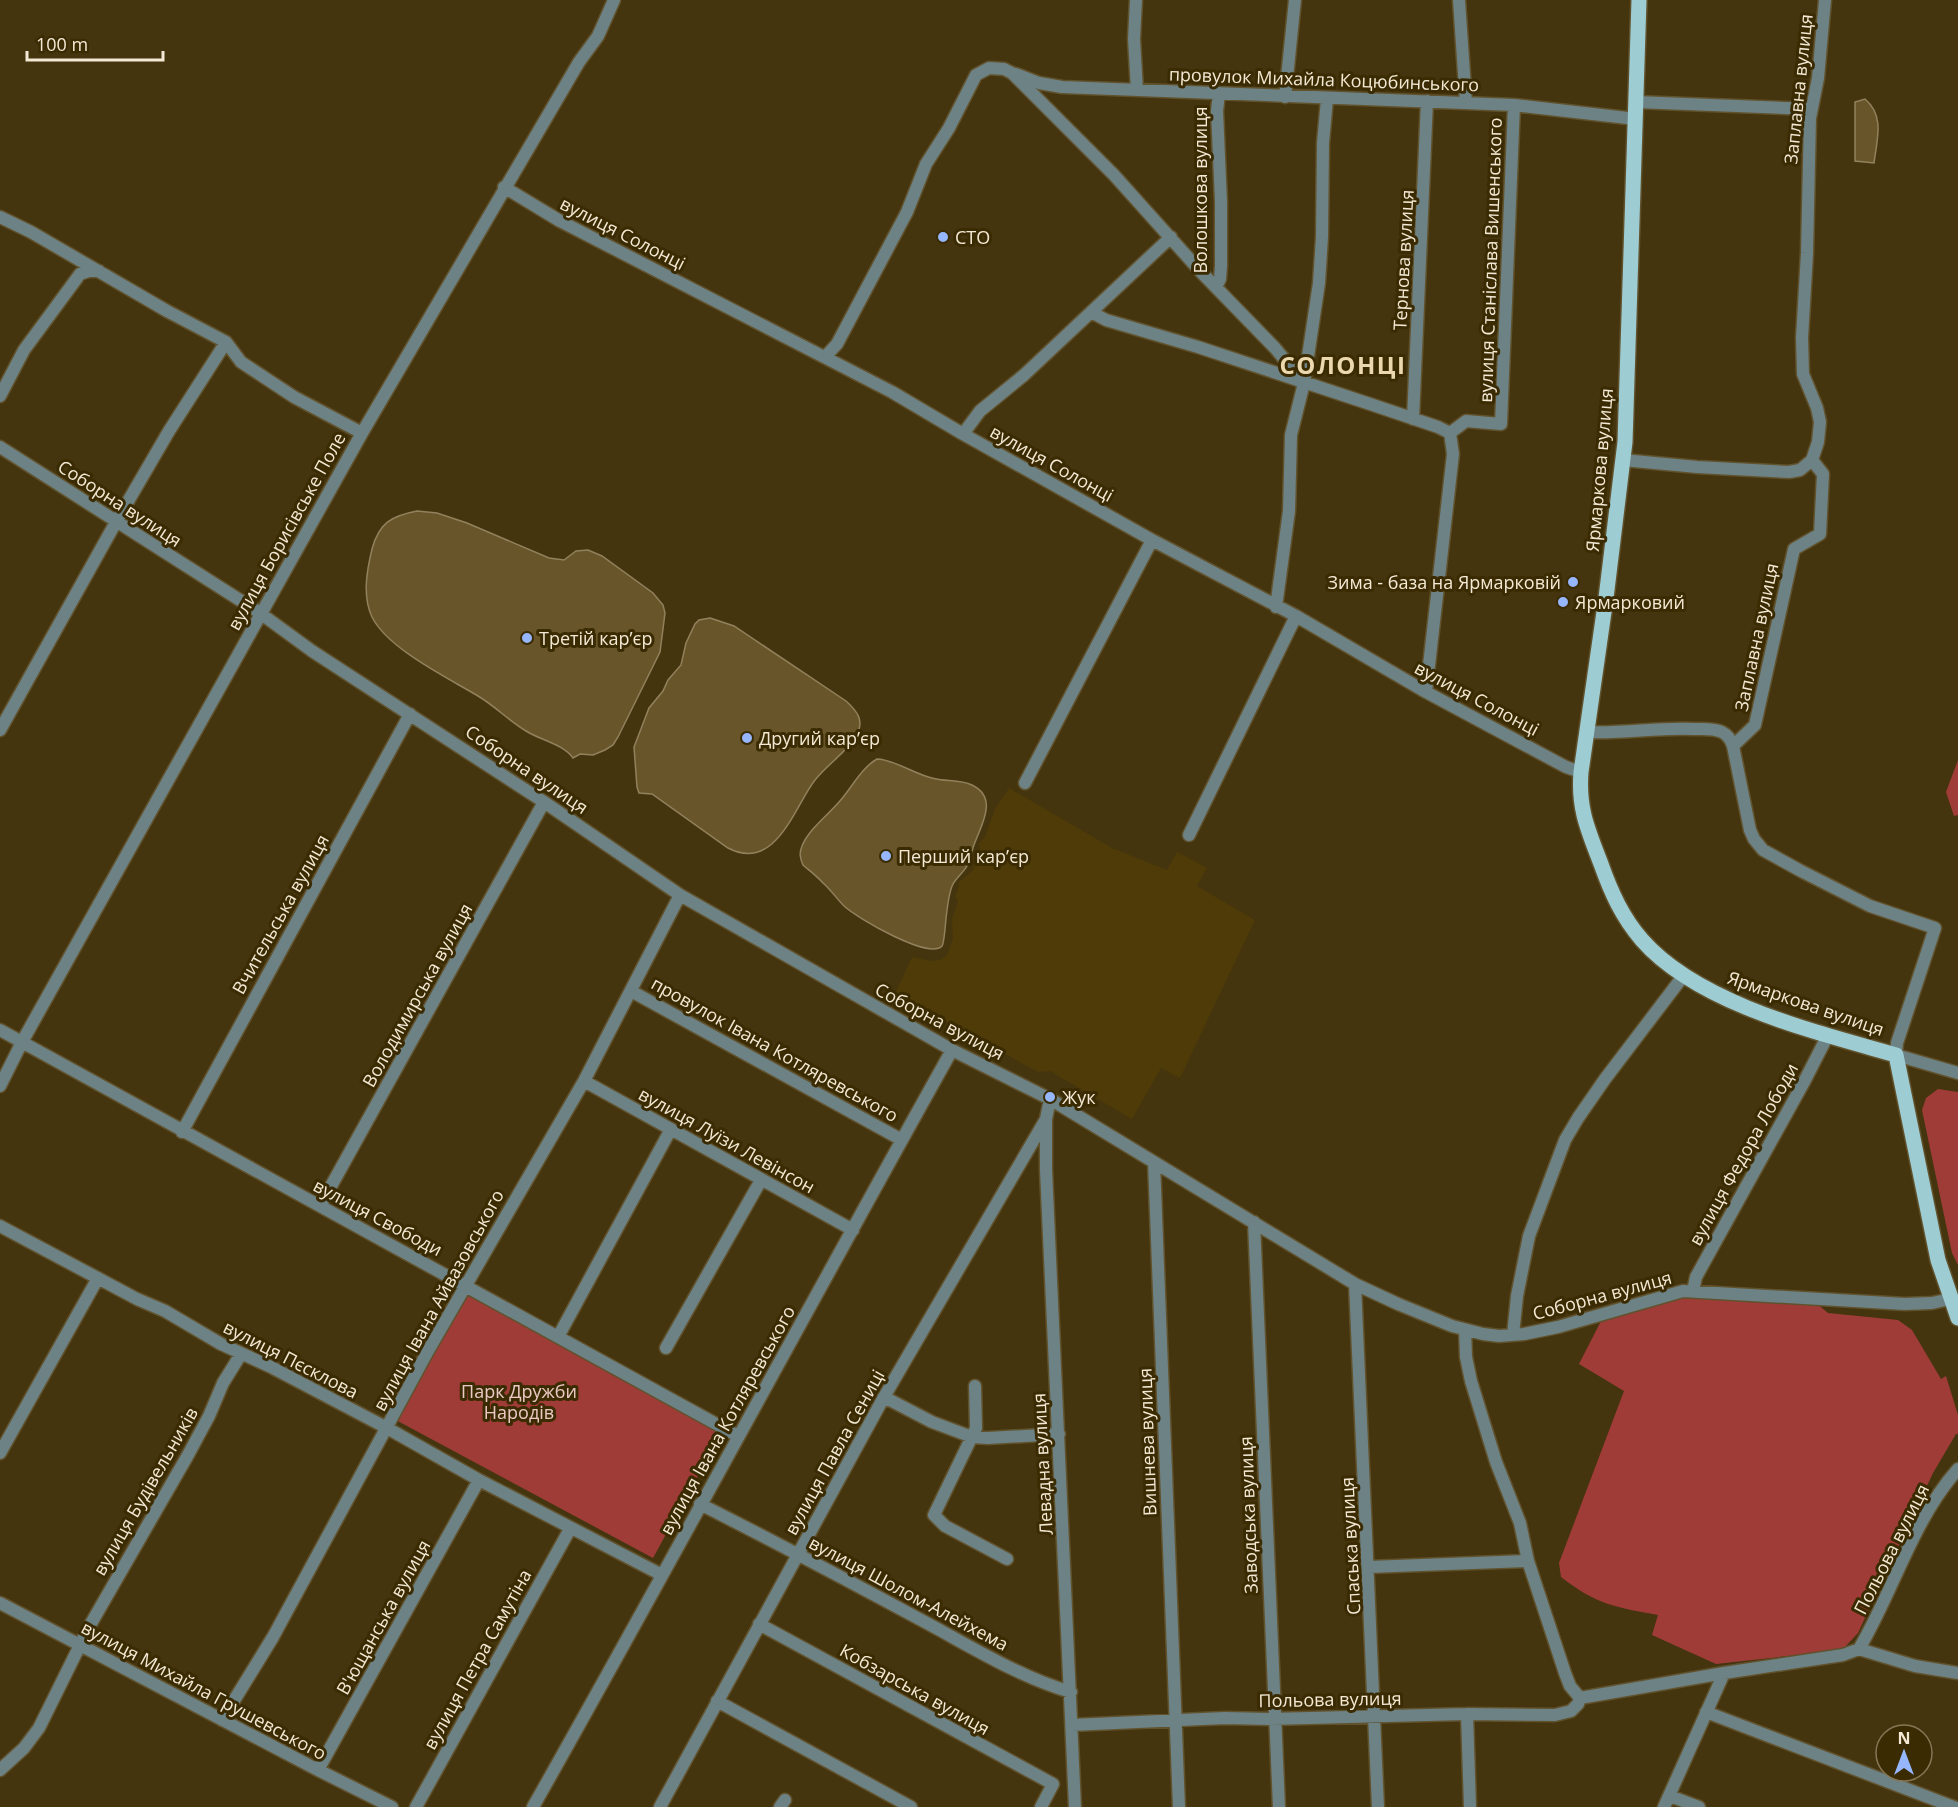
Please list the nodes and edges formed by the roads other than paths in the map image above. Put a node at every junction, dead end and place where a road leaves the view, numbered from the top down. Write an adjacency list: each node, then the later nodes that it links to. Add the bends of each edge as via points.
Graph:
1 (614, 0): 18 (street, вулиця Борисівське Поле, via 598,36)
2 (1136, 0): 8 (street)
3 (1295, 0): 10 (street)
4 (1459, 0): 14 (street)
5 (1639, 0): 13 (main road, Ярмаркова вулиця)
6 (1825, 0): 16 (street, Заплавна вулиця)
7 (1012, 73): 8 (street, провулок Михайла Коцюбинського, via 1062,87); 20 (street, Волошкова вулиця); 25 (street, провулок Михайла Коцюбинського, via 989,68 973,80 837,344)
8 (1137, 90): 9 (street, провулок Михайла Коцюбинського)
9 (1219, 93): 10 (street, провулок Михайла Коцюбинського); 22 (street, Волошкова вулиця, via 1221,266)
10 (1285, 97): 11 (street, провулок Михайла Коцюбинського)
11 (1327, 99): 12 (street, провулок Михайла Коцюбинського); 26 (street, via 1322,237)
12 (1427, 101): 14 (street, провулок Михайла Коцюбинського); 28 (street, Тернова вулиця)
13 (1636, 102): 16 (street); 17 (main road, Ярмаркова вулиця)
14 (1466, 103): 15 (street, провулок Михайла Коцюбинського)
15 (1514, 105): 17 (street, провулок Михайла Коцюбинського); 31 (street, вулиця Станіслава Вишенського, via 1501,424 1466,421)
16 (1811, 109): 34 (street, Заплавна вулиця, via 1802,355 1803,374 1820,422)
17 (1636, 119): 33 (main road, Ярмаркова вулиця)
18 (504, 188): 25 (street, вулиця Солонці, via 560,222); 29 (street, вулиця Борисівське Поле)
19 (0, 217): 21 (street)
20 (1170, 237): 22 (street, Волошкова вулиця); 23 (street)
21 (99, 271): 24 (street); 27 (street, via 80,274 24,350)
22 (1216, 286): 26 (street, Волошкова вулиця)
23 (1091, 312): 26 (street); 30 (street, via 975,416)
24 (226, 342): 29 (street, via 242,362 294,397); 35 (street)
25 (825, 357): 30 (street, вулиця Солонці)
26 (1304, 383): 28 (street); 37 (street, via 1291,435 1289,511)
27 (0, 396)
28 (1413, 419): 31 (street)
29 (362, 433): 38 (street, вулиця Борисівське Поле)
30 (963, 434): 36 (street, вулиця Солонці)
31 (1450, 434): 40 (street, via 1453,454)
32 (0, 447): 35 (street, Соборна вулиця)
33 (1623, 460): 34 (street, via 1789,472 1800,470); 43 (main road, Ярмаркова вулиця)
34 (1812, 460): 44 (street, Заплавна вулиця, via 1823,474 1820,534 1794,549 1755,725)
35 (116, 522): 38 (street, Соборна вулиця); 42 (street)
36 (1152, 540): 37 (street, вулиця Солонці); 46 (street)
37 (1276, 607): 39 (street, вулиця Солонці)
38 (260, 614): 41 (street, Соборна вулиця); 54 (street, вулиця Борисівське Поле)
39 (1296, 616): 40 (street, вулиця Солонці); 48 (street)
40 (1426, 692): 45 (street, вулиця Солонці)
41 (410, 714): 47 (street, Соборна вулиця); 63 (street, Вчительська вулиця)
42 (0, 730)
43 (1587, 732): 44 (street, via 1708,729 1727,735); 45 (main road, Ярмаркова вулиця)
44 (1733, 746): 56 (street, via 1750,830 1763,850 1870,906 1935,928)
45 (1581, 772): 50 (main road, Ярмаркова вулиця, via 1582,812 1617,902 1646,944)
46 (1025, 783)
47 (544, 802): 49 (street, Соборна вулиця); 67 (street, Володимирська вулиця)
48 (1189, 835)
49 (680, 895): 51 (street, вулиця Івана Айвазовського); 55 (street, Соборна вулиця)
50 (1684, 975): 53 (main road, Ярмаркова вулиця, via 1742,1005); 78 (street, via 1605,1079 1565,1140 1529,1236)
51 (631, 991): 58 (street, вулиця Івана Айвазовського); 64 (street, провулок Івана Котляревського)
52 (0, 1030): 54 (street, вулиця Свободи)
53 (1828, 1035): 56 (main road, Ярмаркова вулиця); 74 (street, вулиця Федора Лободи, via 1696,1277)
54 (22, 1042): 59 (street, вулиця Борисівське Поле); 63 (street, вулиця Свободи)
55 (952, 1050): 60 (street, Соборна вулиця); 64 (street, вулиця Івана Котляревського)
56 (1896, 1055): 57 (street, Ярмаркова вулиця); 75 (main road, via 1934,1240)
57 (1958, 1072)
58 (584, 1081): 62 (street, вулиця Луїзи Левінсон); 73 (street, вулиця Івана Айвазовського)
59 (0, 1086)
60 (1050, 1099): 61 (street); 65 (street, Соборна вулиця)
61 (1046, 1119): 83 (street, вулиця Павла Сениці); 85 (street, Левадна вулиця)
62 (671, 1129): 66 (street, вулиця Луїзи Левінсон); 79 (street)
63 (182, 1132): 67 (street, вулиця Свободи)
64 (902, 1140): 70 (street, вулиця Івана Котляревського)
65 (1154, 1162): 68 (street, Соборна вулиця); 112 (street, Вишнева вулиця)
66 (761, 1180): 70 (street, вулиця Луїзи Левінсон); 80 (street)
67 (320, 1206): 73 (street, вулиця Свободи)
68 (1254, 1222): 72 (street, Соборна вулиця); 110 (street, Заводська вулиця)
69 (0, 1226): 71 (street, вулиця Пєсклова)
70 (853, 1230): 86 (street, вулиця Івана Котляревського)
71 (98, 1278): 81 (street, вулиця Пєсклова); 88 (street)
72 (1356, 1284): 77 (street, Соборна вулиця); 96 (street, Спаська вулиця)
73 (467, 1285): 79 (street, вулиця Свободи); 84 (street, вулиця Івана Айвазовського)
74 (1693, 1291): 75 (street, Соборна вулиця, via 1905,1305 1932,1303); 78 (street, Соборна вулиця)
75 (1952, 1295): 76 (main road)
76 (1958, 1318)
77 (1465, 1330): 78 (street, Соборна вулиця); 95 (street, via 1471,1381 1520,1523)
78 (1514, 1335)
79 (558, 1336): 86 (street, вулиця Свободи)
80 (666, 1348)
81 (241, 1354): 84 (street, вулиця Пєсклова); 100 (street, вулиця Будівельників, via 199,1436)
82 (975, 1386): 87 (street, via 976,1422)
83 (884, 1398): 87 (street); 93 (street, вулиця Павла Сениці)
84 (387, 1428): 90 (street, вулиця Пєсклова); 111 (street, вулиця Івана Айвазовського, via 273,1637)
85 (1059, 1434): 87 (street); 104 (street, Левадна вулиця)
86 (738, 1436): 91 (street, вулиця Івана Котляревського)
87 (972, 1437): 94 (street, via 934,1515 945,1526)
88 (0, 1453)
89 (1958, 1468): 101 (street, Польова вулиця, via 1922,1521)
90 (479, 1480): 92 (street, вулиця Пєсклова); 115 (street, В'ющанська вулиця)
91 (700, 1504): 93 (street, вулиця Шолом-Алейхема); 97 (street, вулиця Івана Котляревського)
92 (570, 1529): 97 (street, вулиця Пєсклова); 120 (street, вулиця Петра Самутіна)
93 (798, 1554): 99 (street, вулиця Павла Сениці); 104 (street, вулиця Шолом-Алейхема, via 993,1658)
94 (1007, 1559)
95 (1528, 1561): 96 (street); 105 (street, via 1570,1686)
96 (1369, 1567): 109 (street, Спаська вулиця)
97 (662, 1575): 121 (street, вулиця Івана Котляревського)
98 (0, 1603): 100 (street, вулиця Михайла Грушевського)
99 (759, 1624): 106 (street, вулиця Павла Сениці); 117 (street, Кобзарська вулиця)
100 (79, 1645): 111 (street, вулиця Михайла Грушевського); 114 (street, вулиця Будівельників, via 35,1735)
101 (1859, 1649): 102 (street, Польова вулиця); 103 (street, via 1915,1666)
102 (1724, 1673): 105 (street, Польова вулиця); 107 (street)
103 (1958, 1673)
104 (1071, 1692): 113 (street, Левадна вулиця)
105 (1580, 1698): 108 (street, Польова вулиця, via 1575,1708 1560,1714)
106 (717, 1701): 122 (street, вулиця Павла Сениці); 123 (street)
107 (1706, 1712): 118 (street); 131 (street)
108 (1467, 1714): 109 (street, Польова вулиця); 129 (street)
109 (1375, 1716): 110 (street, Польова вулиця); 128 (street, Спаська вулиця)
110 (1275, 1719): 112 (street, Польова вулиця); 127 (street, Заводська вулиця)
111 (222, 1720): 115 (street, вулиця Михайла Грушевського)
112 (1175, 1720): 113 (street, Польова вулиця); 126 (street, Вишнева вулиця)
113 (1072, 1725): 116 (street, Левадна вулиця)
114 (0, 1770)
115 (318, 1770): 119 (street, вулиця Михайла Грушевського)
116 (1074, 1780): 117 (street); 125 (street, Левадна вулиця)
117 (1053, 1784): 124 (street)
118 (1667, 1801): 130 (street)
119 (392, 1807)
120 (416, 1807)
121 (533, 1807)
122 (660, 1807)
123 (911, 1807)
124 (1041, 1807)
125 (1075, 1807)
126 (1179, 1807)
127 (1279, 1807)
128 (1378, 1807)
129 (1470, 1807)
130 (1699, 1807)
131 (1954, 1807)

